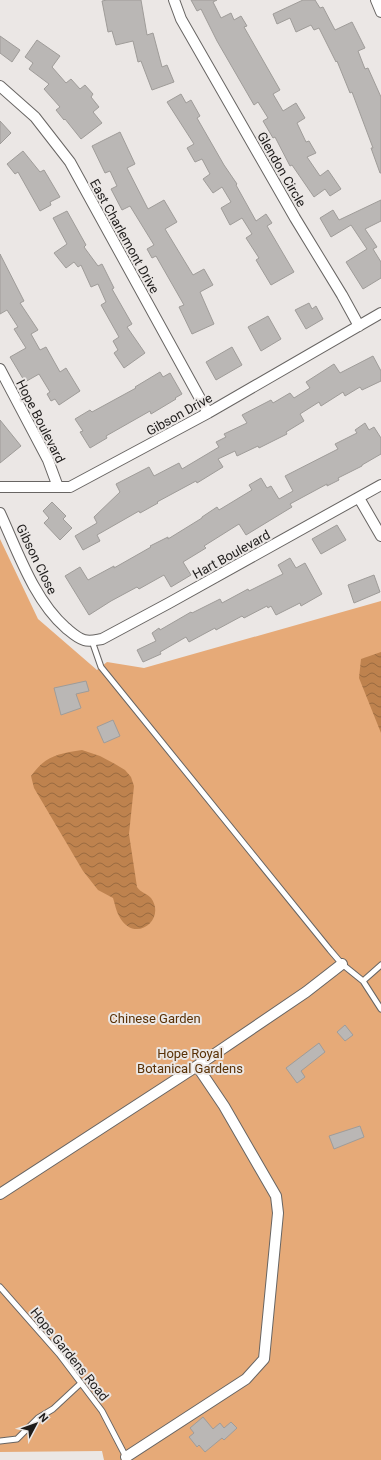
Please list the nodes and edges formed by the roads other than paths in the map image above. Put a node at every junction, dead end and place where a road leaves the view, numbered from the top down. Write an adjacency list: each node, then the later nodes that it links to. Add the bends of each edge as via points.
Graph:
1 (174, 0): 6 (street, Glendon Circle, via 181,19)
2 (376, 0): 3 (street)
3 (381, 12)
4 (0, 86): 8 (street, East Charlemont Drive, via 35,118 70,162)
5 (381, 313): 6 (street)
6 (359, 326): 8 (street, Gibson Drive)
7 (0, 368): 11 (street, Hope Boulevard, via 48,460)
8 (208, 413): 11 (street, Gibson Drive, via 70,487)
9 (381, 484): 12 (street, Hart Boulevard)
10 (0, 487): 11 (street, Gibson Drive)
11 (58, 487)
12 (359, 498): 14 (street); 15 (street, Hart Boulevard, via 168,604 102,639)
13 (0, 513): 15 (street, Gibson Close, via 46,607 76,636)
14 (381, 536)
15 (92, 641): 16 (lane, via 101,667)
16 (342, 964): 18 (lane); 21 (street, via 306,992)
17 (381, 965): 18 (lane)
18 (363, 981): 19 (lane)
19 (379, 1002): 20 (lane)
20 (381, 1009)
21 (197, 1066): 22 (street); 26 (street, via 224,1106 276,1196 278,1213 264,1359 246,1379)
22 (0, 1194)
23 (0, 1287): 24 (lane, Hope Gardens Road)
24 (81, 1383): 25 (lane, via 17,1439); 26 (lane, Hope Gardens Road, via 102,1411)
25 (0, 1441)
26 (126, 1458)

